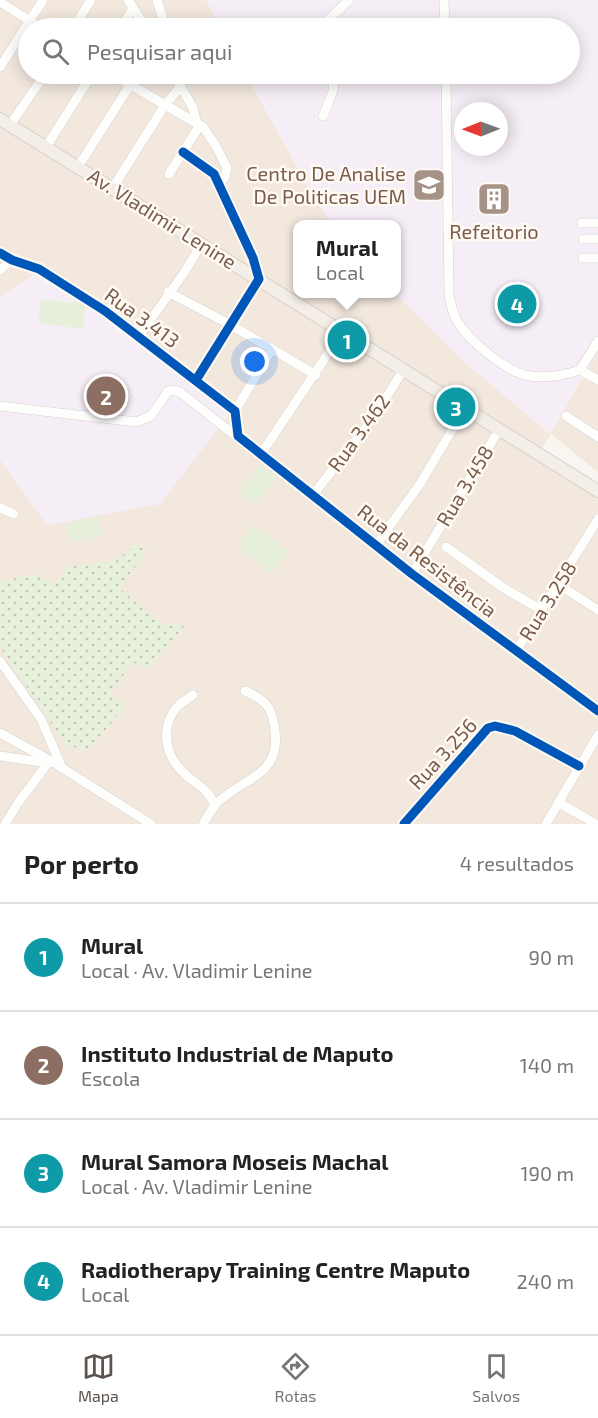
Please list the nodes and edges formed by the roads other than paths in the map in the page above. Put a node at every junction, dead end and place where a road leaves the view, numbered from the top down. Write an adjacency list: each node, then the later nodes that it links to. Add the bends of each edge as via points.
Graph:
1 (43, 0): 9 (street)
2 (91, 0): 10 (street)
3 (156, 0): 13 (street)
4 (349, 0): 14 (street)
5 (444, 0): 15 (street)
6 (0, 2): 8 (street)
7 (131, 4): 11 (street); 12 (street)
8 (24, 18)
9 (31, 18)
10 (79, 18)
11 (125, 18)
12 (140, 18)
13 (162, 18)
14 (330, 18)
15 (445, 18)
16 (18, 38): 17 (street)
17 (0, 67)
18 (37, 84): 26 (street)
19 (87, 84): 28 (street)
20 (333, 84): 25 (street)
21 (446, 84): 52 (street, via 449,294 454,316 476,342 504,365 525,375 564,376)
22 (129, 85): 24 (street); 30 (street)
23 (181, 86): 24 (street); 27 (street)
24 (165, 105): 27 (street); 33 (street)
25 (323, 116)
26 (5, 122): 28 (main road, Av. Vladimir Lenine)
27 (199, 124): 29 (street); 32 (street, via 225,164 227,172)
28 (46, 147): 30 (main road, Av. Vladimir Lenine)
29 (183, 152): 31 (street); 32 (street, via 212,172)
30 (78, 167): 33 (main road, Av. Vladimir Lenine)
31 (169, 174)
32 (219, 183): 44 (street)
33 (112, 189): 38 (main road, Av. Vladimir Lenine)
34 (582, 222): 35 (street)
35 (598, 223)
36 (583, 238): 37 (street)
37 (598, 238)
38 (202, 243): 44 (main road, Av. Vladimir Lenine); 45 (street)
39 (0, 252): 42 (street, Rua 3.413)
40 (583, 258): 41 (street)
41 (598, 258)
42 (12, 260): 43 (street); 48 (street, Rua 3.413, via 39,269)
43 (0, 270)
44 (259, 279): 46 (street); 47 (main road, Av. Vladimir Lenine)
45 (168, 292): 46 (street); 48 (street)
46 (231, 325): 50 (street); 54 (street)
47 (344, 331): 51 (main road, Av. Vladimir Lenine); 53 (street)
48 (139, 336): 54 (street, Rua 3.413)
49 (598, 341): 52 (street)
50 (272, 350): 53 (street); 57 (street)
51 (403, 370): 60 (main road, Av. Vladimir Lenine); 65 (street, Rua 3.462, via 377,413)
52 (580, 370): 55 (street)
53 (316, 375): 63 (street)
54 (196, 380): 57 (street, Rua 3.413)
55 (598, 380)
56 (0, 406): 61 (street, Rua da Resistência, via 136,422 151,416 168,391 174,390)
57 (235, 411): 61 (street)
58 (461, 415): 69 (street, via 420,484)
59 (566, 416): 62 (street)
60 (499, 430): 64 (main road, Av. Vladimir Lenine); 71 (street, Rua 3.458)
61 (238, 436): 63 (street, Rua da Resistência)
62 (598, 437)
63 (261, 454): 65 (street, Rua da Resistência)
64 (598, 489)
65 (313, 495): 69 (street, Rua da Resistência)
66 (0, 507): 67 (street)
67 (14, 514)
68 (598, 519): 72 (street, Rua 3.258)
69 (376, 545): 71 (street, Rua da Resistência)
70 (446, 547): 73 (street)
71 (412, 574): 75 (street, Rua da Resistência)
72 (558, 584): 73 (street, Rua 3.258); 74 (street)
73 (542, 610): 75 (street, Rua 3.258)
74 (598, 610)
75 (516, 651): 79 (street, Rua da Resistência)
76 (0, 661): 85 (street, via 41,718)
77 (245, 691): 87 (street, via 267,703 276,747 272,761 259,774)
78 (193, 695): 87 (street, via 171,716 167,750 179,769 208,791)
79 (598, 711)
80 (0, 733): 83 (street)
81 (598, 735): 84 (street)
82 (0, 756): 83 (street)
83 (50, 762): 85 (street); 88 (street)
84 (579, 766): 86 (street); 91 (street, Rua 3.256, via 515,731 488,728)
85 (62, 768): 89 (street)
86 (559, 803): 92 (street); 93 (street)
87 (215, 805): 90 (street)
88 (5, 824)
89 (151, 824)
90 (203, 824)
91 (404, 824)
92 (546, 824)
93 (596, 824)

